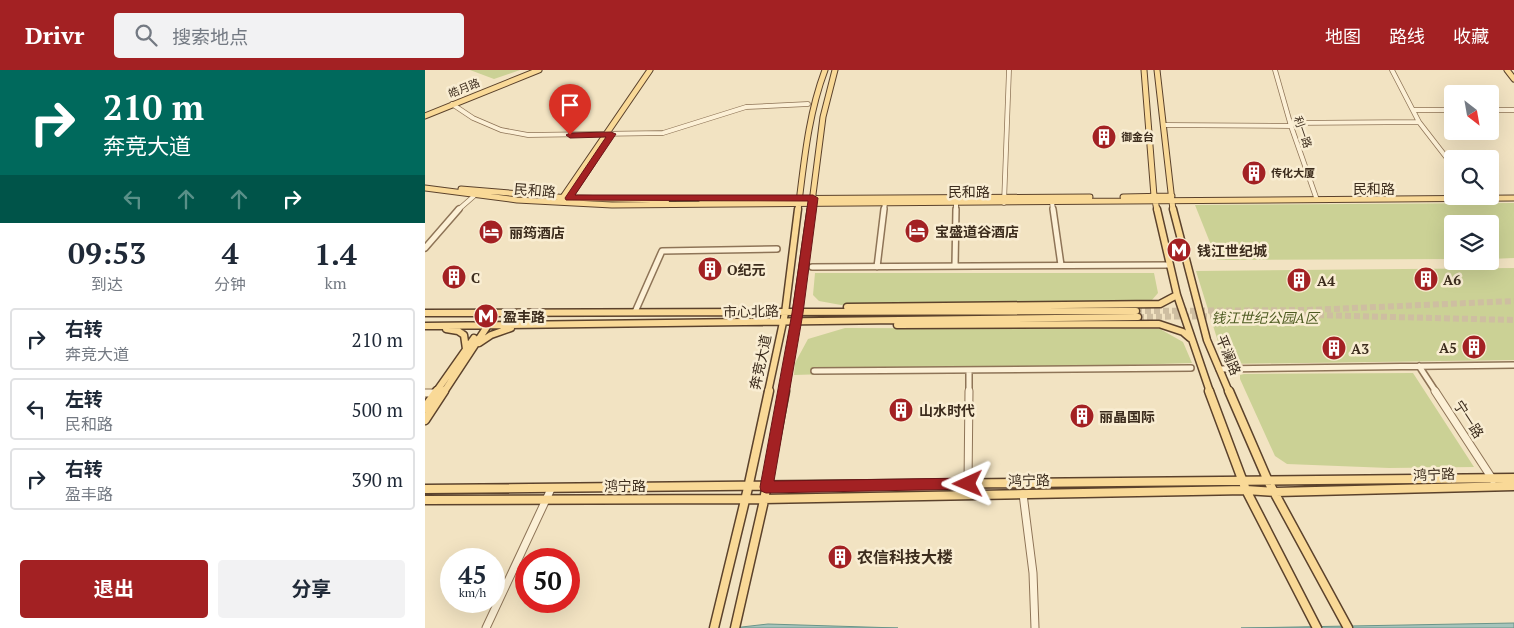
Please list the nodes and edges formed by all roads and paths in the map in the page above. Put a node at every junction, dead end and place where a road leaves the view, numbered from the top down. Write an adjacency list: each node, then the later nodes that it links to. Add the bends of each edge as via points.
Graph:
1 (527, 70): 20 (main road, 皓月路)
2 (539, 70): 14 (main road, 皓月路)
3 (650, 70): 25 (main road)
4 (655, 70): 25 (main road)
5 (825, 70): 41 (main road, 奔竞大道, via 808,132)
6 (835, 70): 40 (main road, 奔竞大道, via 821,119)
7 (1009, 70): 38 (street)
8 (1144, 70): 36 (main road)
9 (1157, 70): 23 (main road, 平澜路)
10 (1275, 70): 24 (street, 利一路)
11 (1392, 70): 16 (street)
12 (1507, 70): 13 (main road)
13 (1514, 79)
14 (452, 104): 21 (main road, 皓月路); 25 (street, via 473,118 501,130 528,135)
15 (807, 104): 25 (street, via 746,107 663,133)
16 (1413, 110): 17 (street); 22 (street)
17 (1444, 110)
18 (1499, 110): 19 (street)
19 (1514, 110)
20 (425, 111)
21 (425, 116)
22 (1419, 122): 24 (street); 26 (street)
23 (1165, 125): 24 (street); 37 (main road, 平澜路)
24 (1290, 125): 35 (street, 利一路)
25 (609, 134): 39 (main road)
26 (1444, 154)
27 (425, 184): 39 (main road, 民和路)
28 (425, 188): 29 (main road, 民和路)
29 (474, 196): 39 (main road, 民和路); 45 (street)
30 (1444, 196): 35 (main road, 民和路)
31 (1499, 196): 34 (main road, 民和路)
32 (1444, 197): 35 (main road, 民和路)
33 (1499, 197): 34 (main road, 民和路)
34 (1514, 197)
35 (1316, 198): 37 (main road, 民和路)
36 (1155, 199): 37 (main road, 民和路); 38 (main road, 民和路); 42 (main road, 民和路); 48 (main road)
37 (1171, 199): 70 (main road, 平澜路, via 1193,292)
38 (1004, 200): 40 (main road, 民和路); 42 (main road, 民和路); 44 (main road, 民和路)
39 (564, 201): 41 (main road, 民和路)
40 (812, 201): 41 (main road, 民和路); 43 (main road, 民和路); 57 (main road, 奔竞大道)
41 (799, 202): 56 (main road, 奔竞大道)
42 (1052, 202): 47 (street)
43 (885, 203): 44 (main road, 民和路); 51 (street)
44 (956, 203): 49 (street)
45 (425, 248)
46 (777, 249): 53 (street, via 662,251)
47 (1061, 265): 48 (street); 49 (street)
48 (1170, 265): 52 (main road)
49 (955, 266): 51 (street)
50 (812, 267): 51 (street)
51 (877, 267)
52 (1177, 294): 57 (main road, via 1160,304 876,306); 65 (main road)
53 (635, 312): 55 (main road, 市心北路); 56 (main road, 市心北路)
54 (425, 313): 55 (main road, 市心北路)
55 (493, 313): 61 (main road)
56 (785, 313): 57 (main road, 市心北路); 60 (main road, 奔竞大道)
57 (797, 313): 58 (main road, 奔竞大道); 59 (main road, 市心北路, via 1137,314)
58 (795, 322): 59 (main road, 市心北路); 60 (main road, 市心北路); 83 (main road, 奔竞大道)
59 (846, 322): 65 (main road, via 913,326 1159,324 1183,332)
60 (783, 323): 62 (main road, 市心北路); 84 (main road, 奔竞大道)
61 (485, 325): 62 (main road, 市心北路); 64 (main road, 市心北路); 66 (main road)
62 (519, 325): 66 (main road, via 491,335)
63 (425, 326): 64 (main road, 市心北路)
64 (433, 326): 66 (main road, via 464,335)
65 (1190, 338): 79 (main road)
66 (468, 350): 74 (main road); 76 (main road)
67 (1514, 365): 68 (street)
68 (1419, 366): 70 (street); 80 (street, 宁一路)
69 (1191, 368): 71 (street)
70 (1219, 369): 78 (main road, 平澜路)
71 (969, 370): 72 (street); 81 (street)
72 (814, 371)
73 (425, 393): 74 (street)
74 (435, 393): 75 (main road)
75 (425, 408)
76 (425, 420)
77 (1514, 478): 80 (main road, 鸿宁路)
78 (1268, 480): 79 (main road, 鸿宁路); 80 (main road, 鸿宁路); 88 (main road, 平澜路)
79 (1242, 481): 81 (main road, 鸿宁路); 87 (main road)
80 (1494, 483): 82 (main road, 鸿宁路); 88 (main road, 鸿宁路)
81 (968, 484): 83 (main road, 鸿宁路)
82 (1514, 486)
83 (766, 487): 84 (main road, 鸿宁路); 91 (main road, 奔竞大道)
84 (748, 488): 86 (main road, 鸿宁路); 90 (main road, 奔竞大道)
85 (425, 489): 86 (main road, 鸿宁路)
86 (551, 489): 93 (street)
87 (1246, 490): 88 (main road, 鸿宁路); 89 (main road, 鸿宁路); 94 (main road)
88 (1276, 492): 99 (main road, 平澜路)
89 (1023, 494): 91 (main road, 鸿宁路); 98 (street, via 1033,573)
90 (745, 498): 91 (main road, 鸿宁路); 93 (main road, 鸿宁路); 95 (main road, 奔竞大道)
91 (763, 499): 96 (main road, 奔竞大道)
92 (425, 500): 93 (main road, 鸿宁路)
93 (546, 500): 97 (street)
94 (1315, 624)
95 (714, 625)
96 (735, 625)
97 (486, 628)
98 (1035, 628)
99 (1348, 628)

